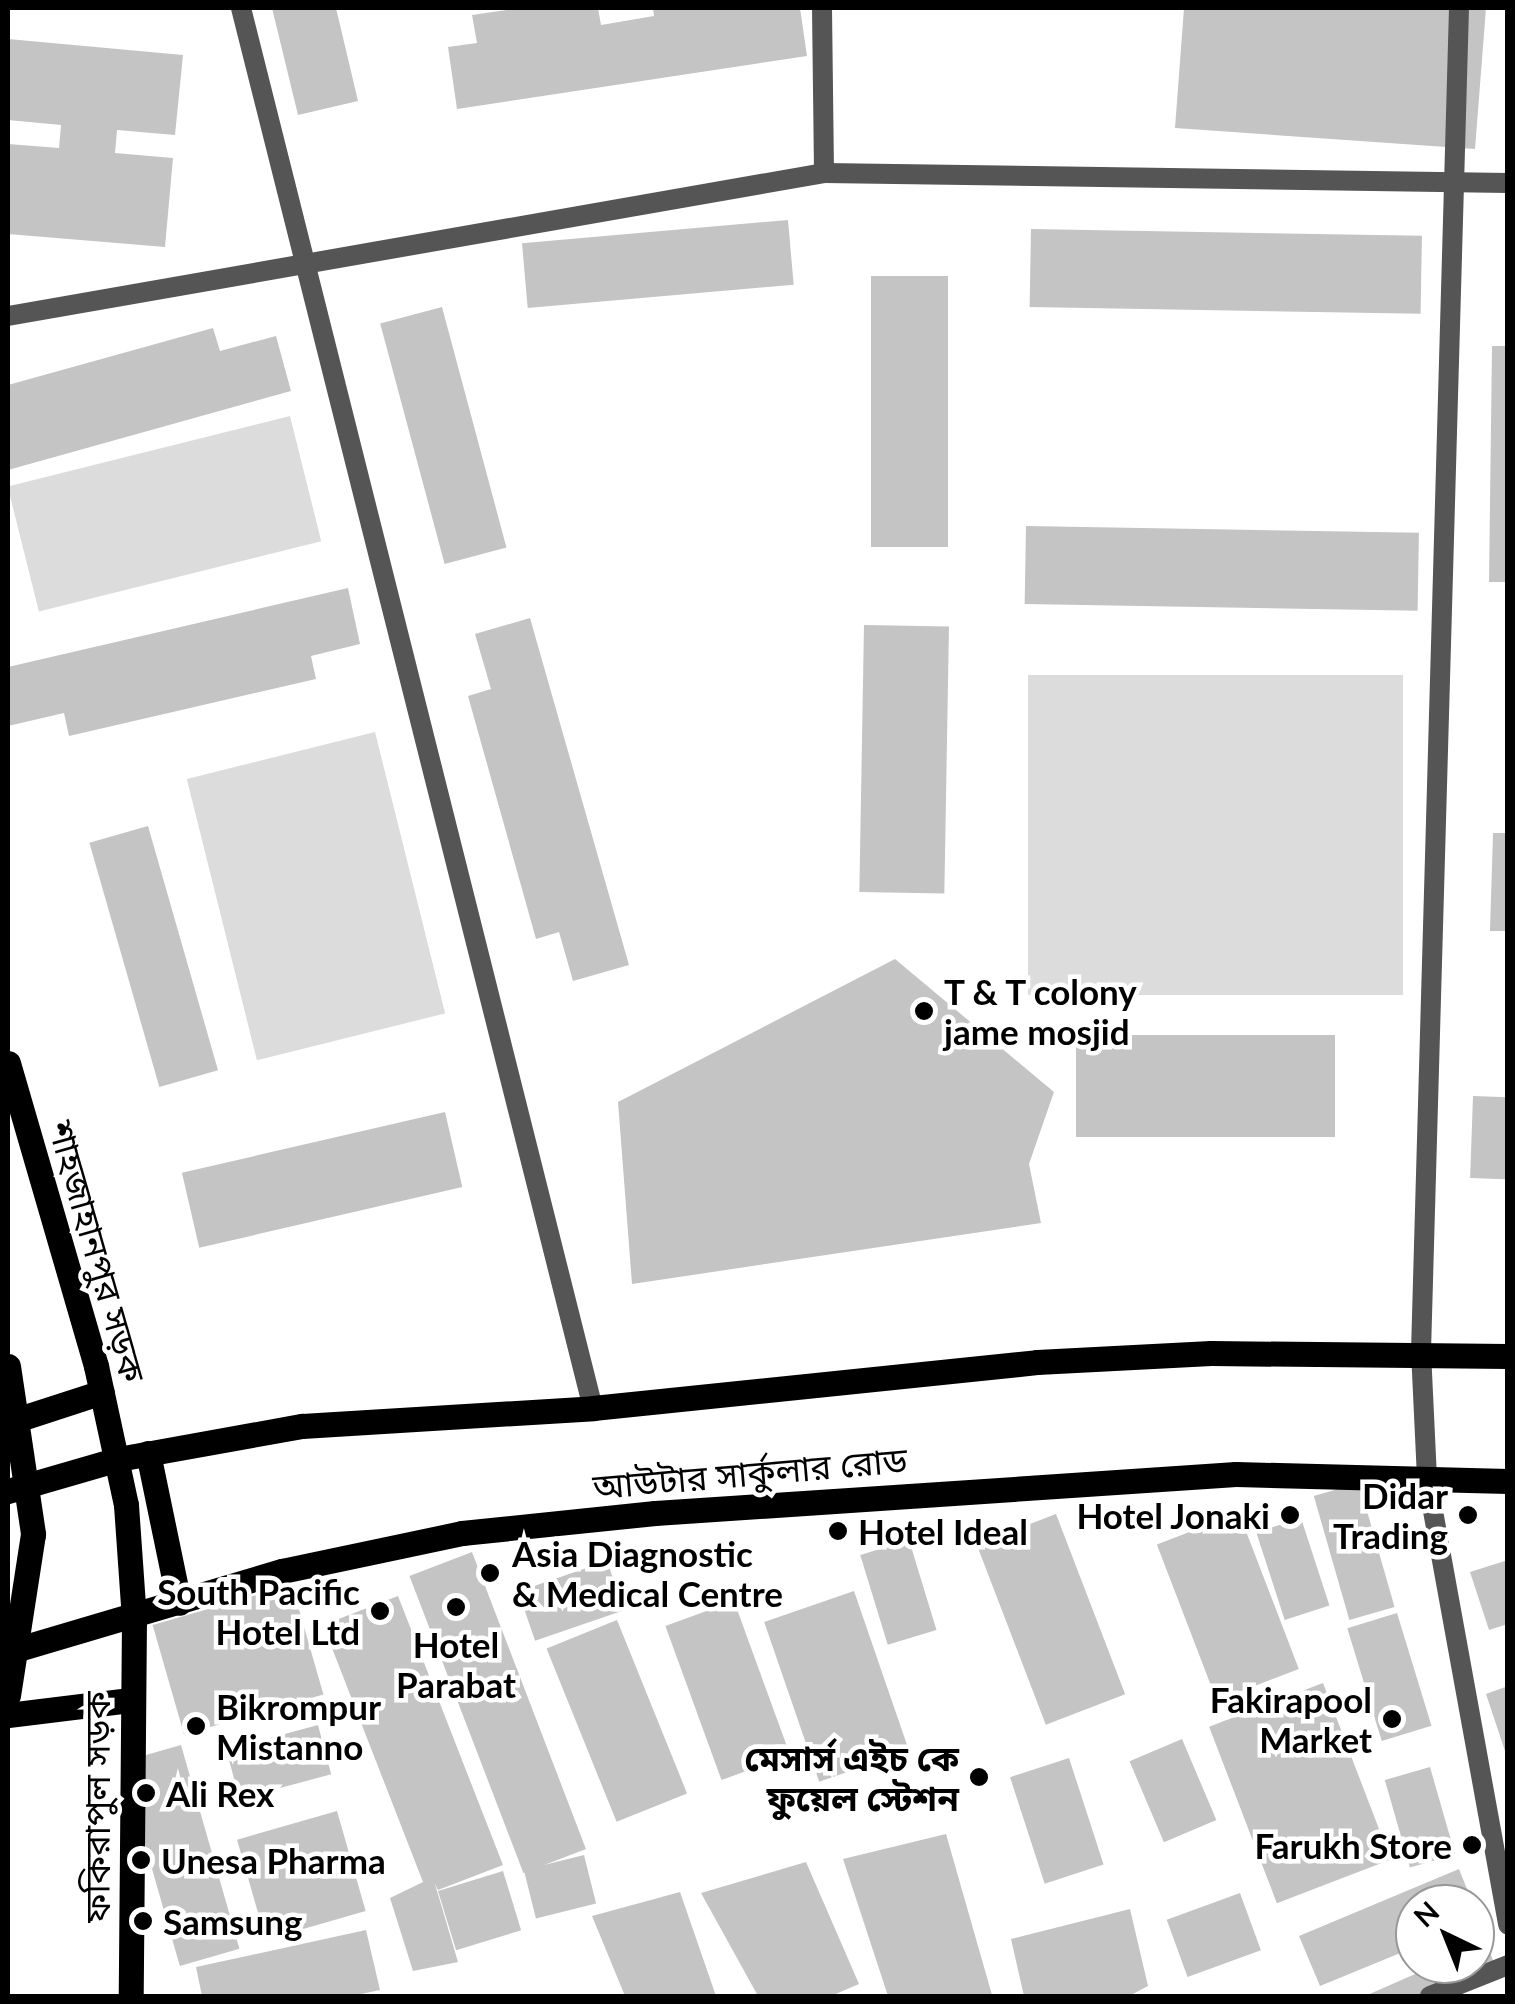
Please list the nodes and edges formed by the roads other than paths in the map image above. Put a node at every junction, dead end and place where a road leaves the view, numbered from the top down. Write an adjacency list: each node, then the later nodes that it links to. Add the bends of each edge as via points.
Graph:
1 (241, 8): 7 (street)
2 (822, 8): 4 (street)
3 (1459, 8): 5 (street)
4 (824, 173): 5 (street); 7 (street)
5 (1454, 178): 6 (street); 10 (street)
6 (1508, 183)
7 (308, 264): 8 (street); 14 (street)
8 (8, 316)
9 (8, 1063): 13 (main road, শাহজাহানপুর সড়ক)
10 (1421, 1350): 11 (main road); 14 (main road, via 1037,1362); 18 (street)
11 (1508, 1356)
12 (8, 1366): 15 (main road)
13 (102, 1392): 15 (main road); 17 (main road, শাহজাহানপুর সড়ক)
14 (593, 1408): 16 (main road, via 302,1426)
15 (18, 1419): 20 (main road)
16 (148, 1453): 17 (main road); 21 (main road)
17 (118, 1459): 20 (main road); 22 (main road, শাহজাহানপুর সড়ক)
18 (1427, 1478): 19 (main road, আউটার সার্কুলার রোড); 21 (main road, আউটার সার্কুলার রোড, via 1236,1474 655,1512 377,1548); 27 (street)
19 (1508, 1481)
20 (19, 1489): 23 (main road, via 33,1534)
21 (179, 1602): 22 (main road, আউটার সার্কুলার রোড)
22 (134, 1619): 23 (main road, আউটার সার্কুলার রোড); 25 (main road, ফকিরাপুল সড়ক)
23 (11, 1652): 24 (main road)
24 (8, 1695)
25 (130, 1700): 26 (main road); 29 (main road, ফকিরাপুল সড়ক)
26 (8, 1714)
27 (1508, 1925)
28 (1508, 1965): 30 (street)
29 (131, 1996)
30 (1430, 1996)

